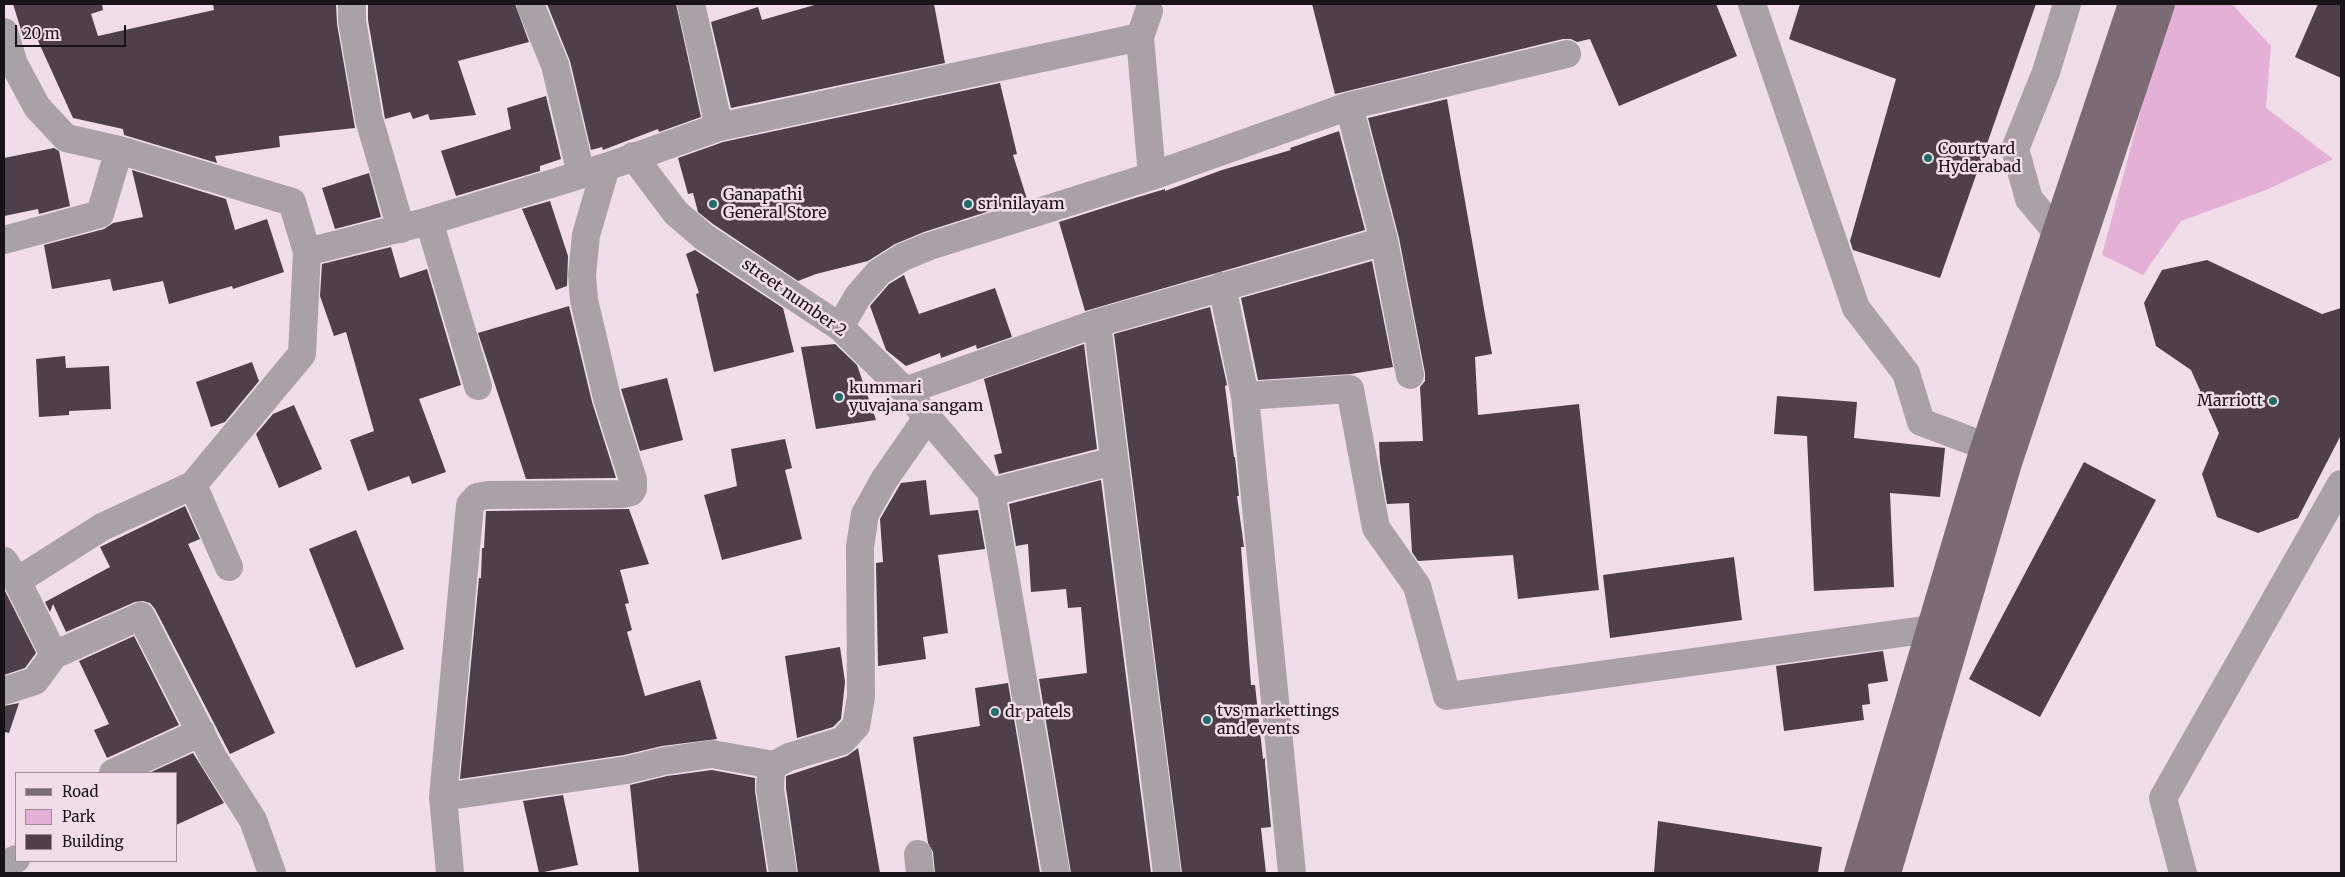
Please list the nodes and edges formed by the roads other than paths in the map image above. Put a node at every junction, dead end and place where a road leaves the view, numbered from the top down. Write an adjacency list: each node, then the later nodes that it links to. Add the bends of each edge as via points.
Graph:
1 (352, 4): 19 (street, via 369,119)
2 (530, 4): 16 (street)
3 (691, 4): 13 (street)
4 (1752, 4): 33 (street, via 1856,308 1906,373 1921,422)
5 (2066, 4): 20 (street, via 2046,72 2015,149 2030,199)
6 (2132, 4): 20 (main road)
7 (2161, 4): 22 (main road)
8 (1149, 11): 10 (street)
9 (4, 32): 14 (street, via 14,64 37,107 66,138)
10 (1140, 37): 13 (street); 17 (street)
11 (1567, 54): 12 (street)
12 (1349, 106): 17 (street); 23 (street)
13 (720, 127): 15 (street)
14 (120, 150): 21 (street, via 100,214); 24 (street, via 292,202)
15 (633, 156): 16 (street); 27 (street, street number 2, via 676,213 704,237)
16 (593, 170): 18 (street); 46 (street, via 582,276 584,300 633,489 623,494 488,495 477,497 470,505)
17 (1152, 176): 27 (street, via 903,257 879,272 868,284)
18 (429, 221): 19 (street); 29 (street)
19 (401, 229): 24 (street)
20 (2056, 231): 22 (street); 33 (main road)
21 (4, 240)
22 (2082, 240): 54 (main road, via 2008,463)
23 (1384, 241): 25 (street); 28 (street)
24 (307, 252): 36 (street, via 302,354)
25 (1222, 286): 26 (street); 31 (street)
26 (1096, 323): 30 (street); 34 (street)
27 (840, 327): 30 (street, street number 2)
28 (1410, 375)
29 (478, 386)
30 (905, 391): 32 (street, street number 2)
31 (1245, 396): 40 (street, via 1350,390 1376,528 1417,586 1447,696); 52 (street)
32 (927, 418): 37 (street, street number 2); 44 (street, via 865,514 860,547 861,698 856,726 842,741 789,757)
33 (1985, 446): 40 (main road)
34 (1114, 461): 37 (street); 51 (street)
35 (2341, 484): 55 (street, via 2163,798)
36 (193, 485): 38 (street); 39 (street)
37 (991, 492): 50 (street)
38 (229, 567)
39 (10, 571): 41 (street)
40 (1931, 628): 53 (main road)
41 (54, 655): 42 (street, via 35,681); 43 (street, via 141,616)
42 (4, 691)
43 (201, 732): 45 (street); 47 (street, via 214,760 253,820)
44 (774, 765): 46 (street, via 712,754); 49 (street, via 770,789)
45 (115, 772)
46 (443, 797): 48 (street)
47 (272, 873)
48 (450, 873)
49 (783, 873)
50 (1056, 873)
51 (1167, 873)
52 (1292, 873)
53 (1858, 873)
54 (1887, 873)
55 (2183, 873)

